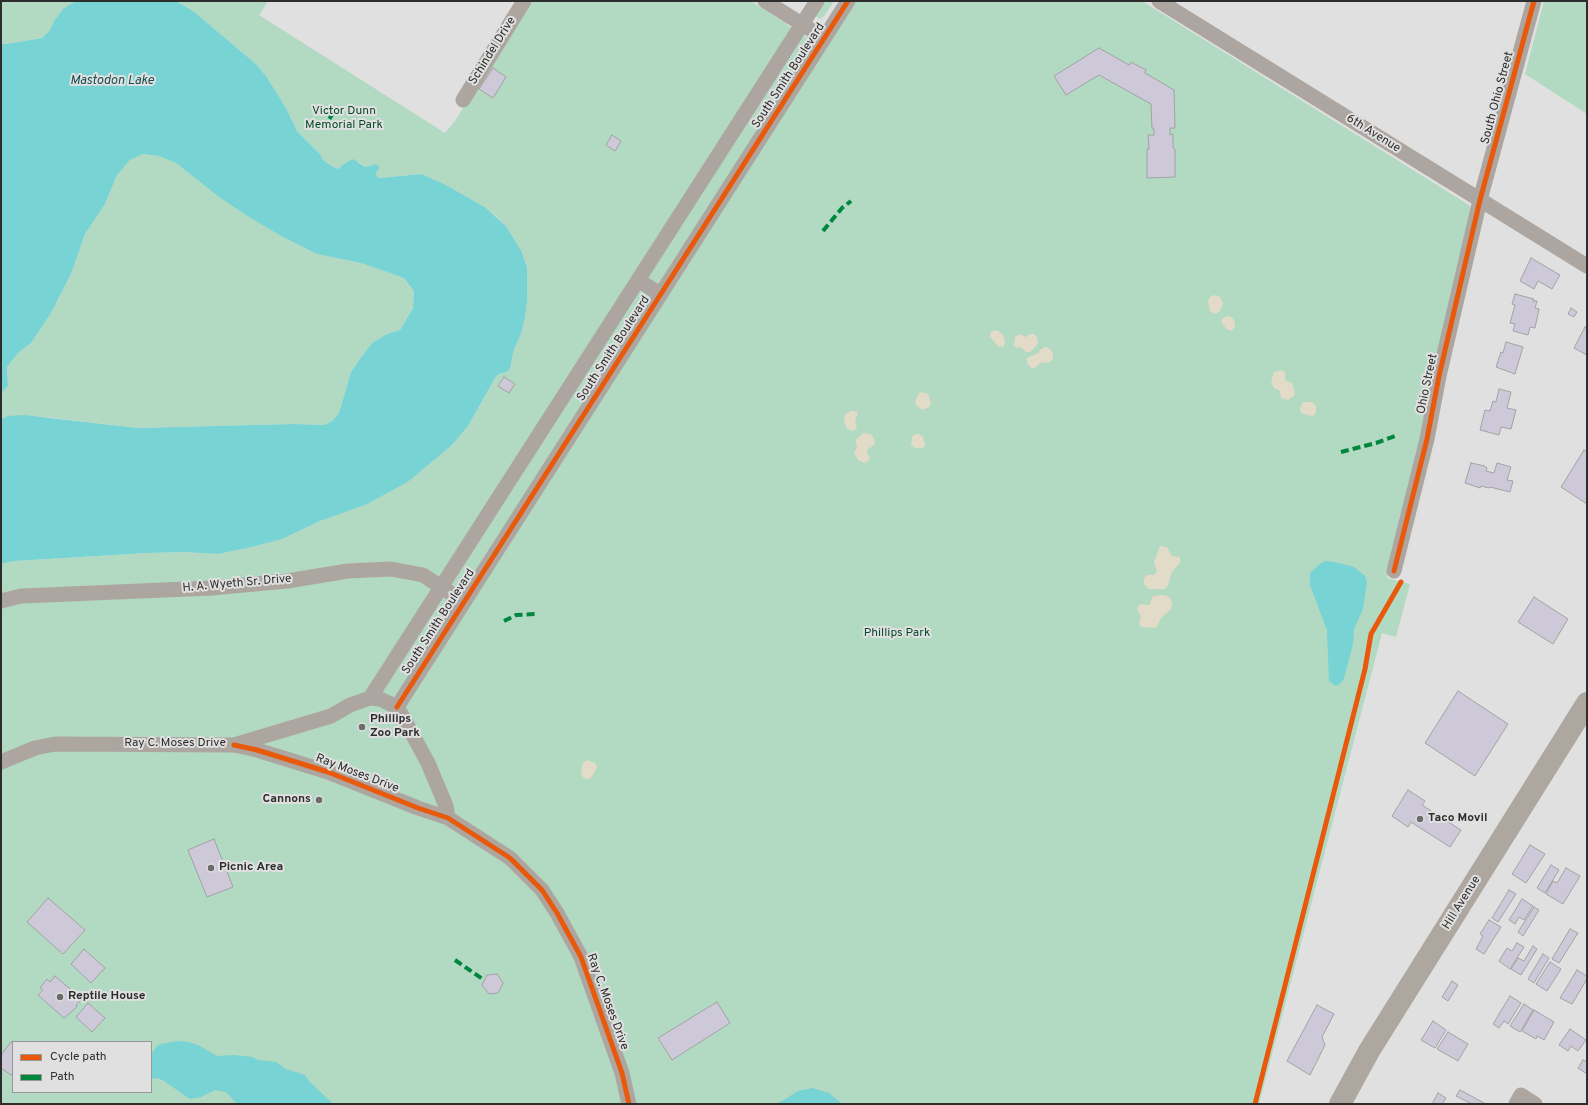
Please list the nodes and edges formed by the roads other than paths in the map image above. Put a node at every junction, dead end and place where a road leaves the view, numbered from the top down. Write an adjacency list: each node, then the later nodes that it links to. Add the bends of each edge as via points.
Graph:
1 (524, 1): 9 (street, Schindel Drive)
2 (765, 1): 7 (street)
3 (817, 1): 7 (street, South Smith Boulevard)
4 (848, 1): 8 (street, South Smith Boulevard)
5 (1159, 1): 10 (street, 6th Avenue)
6 (1534, 1): 10 (street, South Ohio Street)
7 (802, 24): 8 (street); 12 (street, South Smith Boulevard)
8 (824, 38): 13 (street, South Smith Boulevard)
9 (463, 100)
10 (1480, 200): 11 (street, 6th Avenue); 14 (street, Ohio Street, via 1427,439)
11 (1587, 266)
12 (638, 280): 13 (street, South Smith Boulevard); 15 (street, South Smith Boulevard)
13 (660, 294): 17 (street, South Smith Boulevard)
14 (1394, 571)
15 (442, 588): 16 (street, H. A. Wyeth Sr. Drive, via 422,576 391,569 348,571 287,581 212,588 21,596); 17 (street, H. A. Wyeth Sr. Drive); 18 (street, South Smith Boulevard)
16 (1, 601)
17 (464, 602): 20 (street, South Smith Boulevard)
18 (370, 698): 20 (street, via 380,699); 21 (street, Ray C. Moses Drive, via 350,705 331,716)
19 (1587, 703): 25 (main road, Hill Avenue, via 1369,1051)
20 (397, 707): 23 (street, via 428,763 446,806)
21 (234, 745): 22 (street, Ray C. Moses Drive, via 55,744 35,748); 23 (street, Ray Moses Drive, via 328,772)
22 (1, 762)
23 (448, 818): 24 (street, Ray C. Moses Drive, via 510,858 542,890 558,913 581,957 622,1073)
24 (629, 1104)
25 (1340, 1104)
26 (1516, 1104): 27 (street, via 1521,1095)
27 (1535, 1104)

